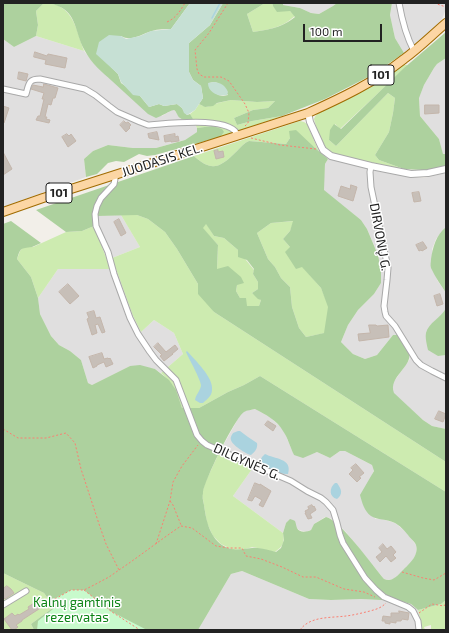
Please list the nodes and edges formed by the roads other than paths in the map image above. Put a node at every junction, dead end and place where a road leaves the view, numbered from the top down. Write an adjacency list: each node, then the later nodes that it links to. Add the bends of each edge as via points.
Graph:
1 (399, 3): 3 (street)
2 (446, 23): 3 (main road, 101)
3 (414, 52): 5 (main road, 101, via 367,84)
4 (3, 89): 6 (street, via 26,94 30,81 40,79 85,89 117,112 144,124 210,122 232,128)
5 (308, 113): 6 (main road, 101); 7 (street, via 323,150 331,156)
6 (238, 133): 9 (main road, JUODASIS KEL. / 101)
7 (371, 166): 8 (street, via 411,174); 11 (street, DIRVONŲ G., via 371,187 388,268 384,306 386,316 416,360)
8 (446, 169)
9 (115, 174): 10 (main road, JUODASIS KEL. / 101); 14 (street, DILGYNĖS G., via 114,184 97,206 96,226 108,252 133,324 156,360 176,380 196,435 213,448 291,481 326,502 332,510 343,543 365,578 384,597 413,611)
10 (3, 212)
11 (446, 378)
12 (26, 591): 13 (street)
13 (3, 606)
14 (419, 630)

